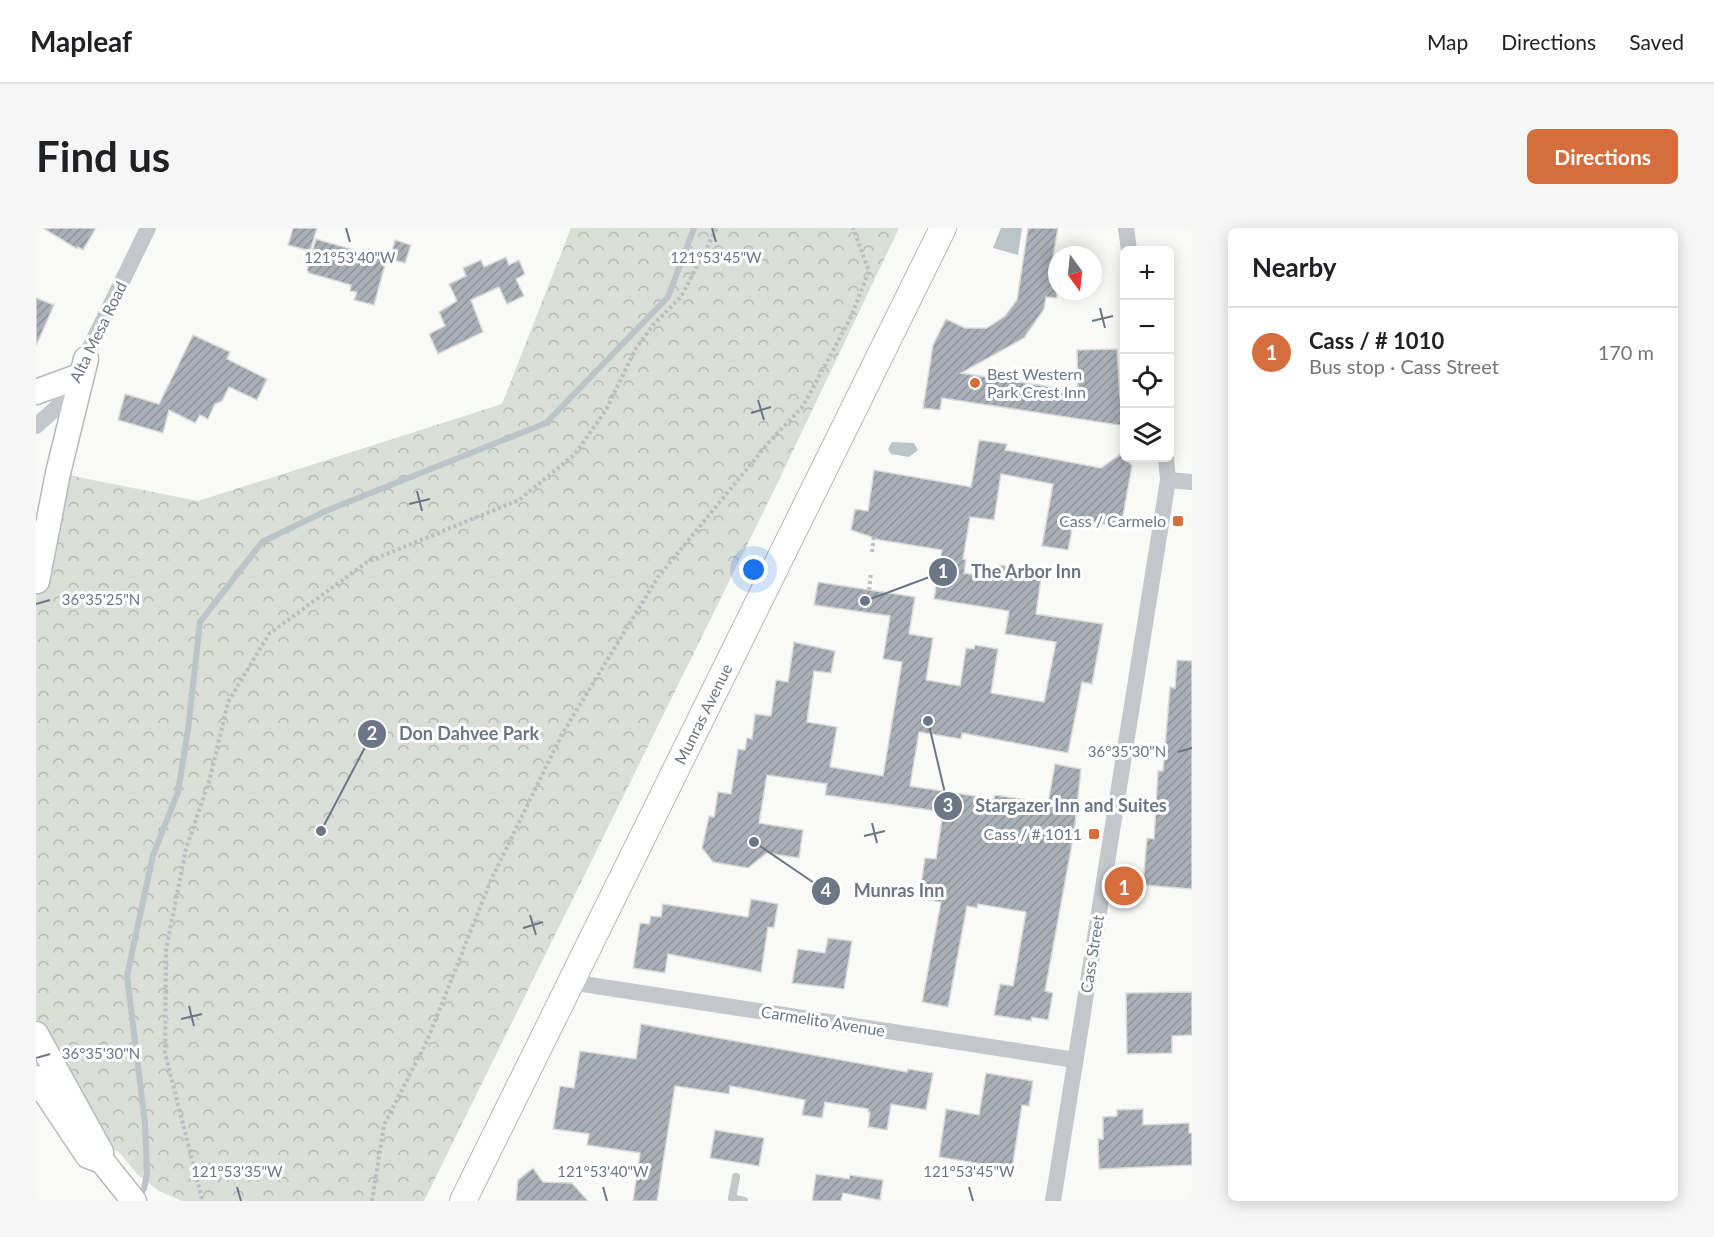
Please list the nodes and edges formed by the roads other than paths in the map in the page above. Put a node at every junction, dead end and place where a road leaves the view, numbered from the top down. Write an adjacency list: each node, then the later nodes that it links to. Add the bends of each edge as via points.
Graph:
1 (148, 228): 5 (street, Alta Mesa Road)
2 (943, 228): 12 (main road, Munras Avenue)
3 (1126, 228): 4 (street)
4 (1128, 246)
5 (82, 368): 6 (street); 7 (street, Alta Mesa Road, via 64,401); 11 (street)
6 (36, 392)
7 (36, 426)
8 (1166, 462): 9 (street, Cass Street)
9 (1168, 480): 10 (street); 15 (street, Cass Street)
10 (1192, 482)
11 (36, 585)
12 (570, 982): 15 (street, Carmelito Avenue); 19 (main road, Munras Avenue)
13 (36, 1034): 16 (street)
14 (36, 1055): 16 (street, via 45,1066)
15 (1075, 1060): 21 (street, Cass Street)
16 (45, 1074): 18 (street, via 101,1148 102,1161)
17 (736, 1177): 20 (lane, via 732,1198)
18 (134, 1201)
19 (463, 1201)
20 (744, 1201)
21 (1053, 1201)

